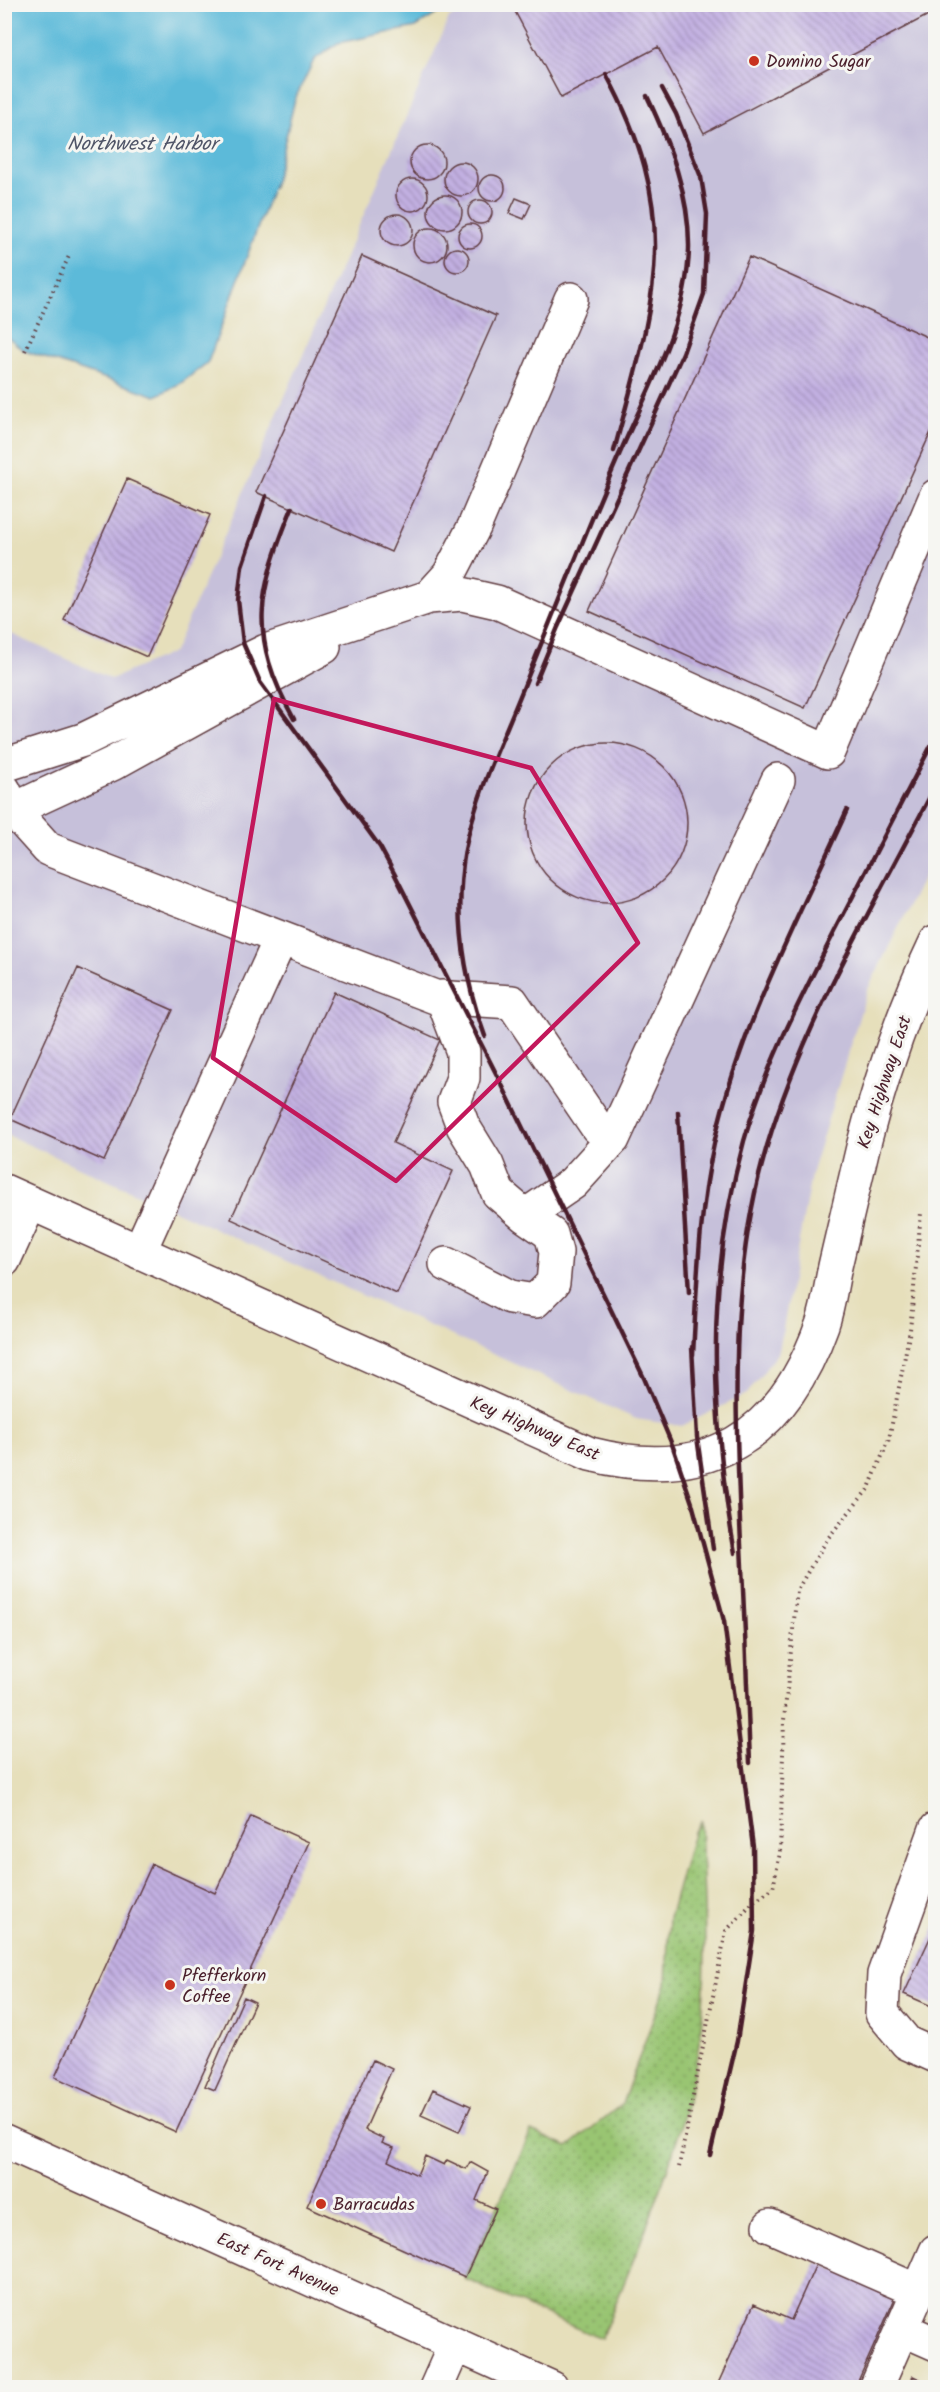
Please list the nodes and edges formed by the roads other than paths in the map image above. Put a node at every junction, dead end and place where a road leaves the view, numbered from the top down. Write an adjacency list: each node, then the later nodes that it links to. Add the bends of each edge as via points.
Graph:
1 (571, 299): 3 (street, via 474,527 449,575)
2 (936, 496): 3 (street, via 828,752 497,602 462,594)
3 (429, 597): 4 (street)
4 (394, 608): 5 (street, via 266,651 82,740); 7 (street, via 112,764)
5 (4, 765)
6 (778, 780): 11 (street)
7 (7, 805): 8 (street, via 48,849)
8 (280, 940): 10 (street); 14 (street)
9 (936, 942): 14 (street, Key Highway East, via 916,984 872,1111 822,1323 803,1370 774,1414 719,1451 651,1465 590,1454)
10 (442, 998): 11 (street, via 512,1002 597,1127); 13 (street, via 463,1052 463,1078 454,1102 463,1126 487,1165 498,1193)
11 (613, 1138): 13 (street, via 573,1184)
12 (17, 1197): 14 (street, Key Highway East); 15 (street)
13 (525, 1216): 16 (street, via 550,1234 556,1252 553,1282 535,1301 510,1296)
14 (139, 1252)
15 (4, 1260)
16 (446, 1264)
17 (936, 1828): 18 (street, via 887,1963 882,2013 907,2043)
18 (936, 2056)
19 (4, 2141): 24 (street, East Fort Avenue)
20 (770, 2226): 22 (street)
21 (936, 2251): 23 (street)
22 (904, 2285)
23 (902, 2329): 25 (street); 28 (street)
24 (455, 2344): 26 (street); 27 (street, East Fort Avenue)
25 (936, 2344)
26 (436, 2388)
27 (552, 2388)
28 (876, 2388)

